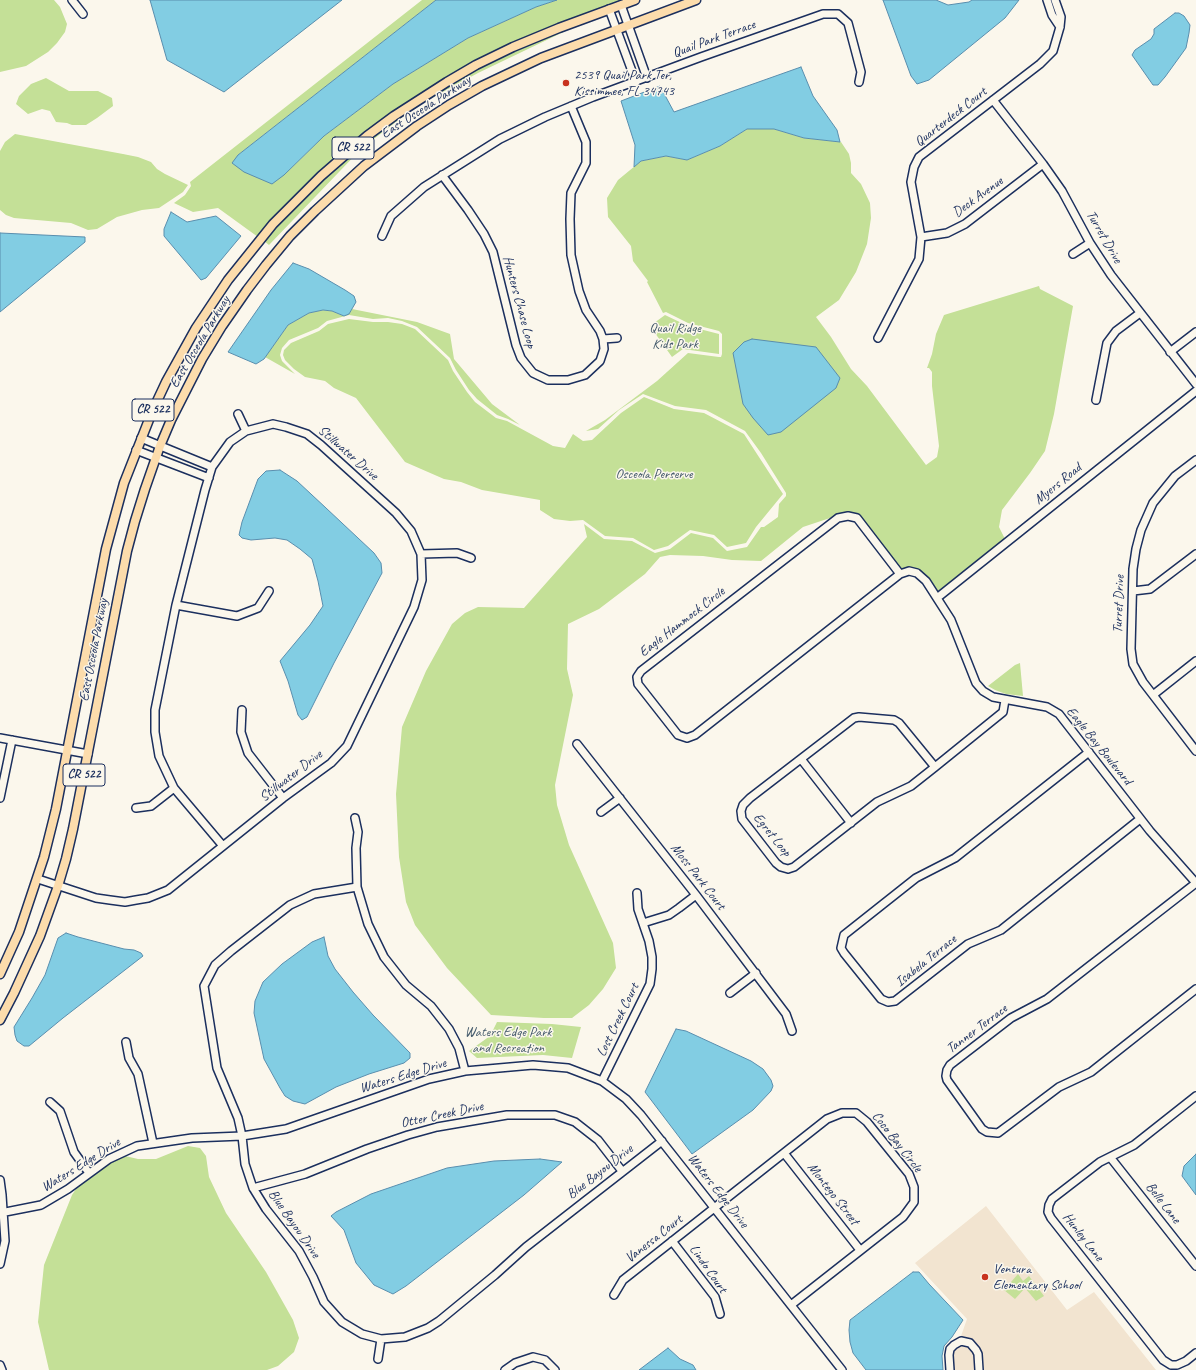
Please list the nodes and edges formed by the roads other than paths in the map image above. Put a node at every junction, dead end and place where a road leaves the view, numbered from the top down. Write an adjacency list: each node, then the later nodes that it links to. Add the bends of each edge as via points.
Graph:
1 (72, 0): 8 (street)
2 (635, 0): 6 (main road, East Osceola Parkway / CR 522)
3 (696, 0): 9 (main road, East Osceola Parkway / CR 522)
4 (1047, 0): 10 (street, via 1052,15)
5 (1055, 0): 10 (street, Quarterdeck Court, via 1061,17)
6 (621, 5): 7 (main road, East Osceola Parkway / CR 522); 9 (street)
7 (609, 9): 11 (street); 34 (main road, East Osceola Parkway / CR 522, via 513,47 476,65 383,124 321,176 273,224 216,297 166,382)
8 (83, 14)
9 (628, 25): 11 (main road, East Osceola Parkway / CR 522); 12 (street)
10 (1060, 27): 15 (street, Quarterdeck Court, via 1053,51)
11 (616, 29): 13 (street); 35 (main road, East Osceola Parkway / CR 522, via 541,58 475,90 386,148 340,187 290,236 247,290 202,359)
12 (647, 78): 13 (street, Quail Park Terrace); 14 (street, Quail Park Terrace, via 823,14 838,14 848,23 861,72)
13 (636, 82): 16 (street, Quail Park Terrace)
14 (859, 82)
15 (993, 100): 17 (street, Turret Drive); 20 (street, Quarterdeck Court, via 919,157 911,182)
16 (572, 106): 18 (street, Quail Park Terrace, via 500,139); 27 (street, via 586,142 586,163 571,193 571,254 586,310)
17 (1043, 164): 20 (street, Deck Avenue, via 965,224 948,233); 21 (street, Turret Drive, via 1062,190)
18 (442, 176): 19 (street, Quail Park Terrace, via 424,187 391,216); 27 (street, Hunters Chase Loop, via 468,210 493,252 516,345 521,358 533,373 548,380 568,380 585,374 600,361 604,349)
19 (382, 236)
20 (921, 237): 26 (street, Quarterdeck Court, via 919,259)
21 (1090, 243): 22 (street); 23 (street, Turret Drive, via 1110,275)
22 (1073, 254)
23 (1140, 312): 28 (street, Turret Drive); 31 (street, via 1107,343)
24 (1196, 332): 28 (street)
25 (617, 338): 27 (street)
26 (878, 338)
27 (603, 339)
28 (1170, 352): 29 (street, Turret Drive)
29 (1196, 384)
30 (1196, 391): 47 (street, Myers Road)
31 (1096, 400)
32 (238, 414): 33 (street)
33 (246, 431): 39 (street, Stillwater Drive, via 230,442); 41 (street, Stillwater Drive, via 272,424 307,434 396,513 410,531)
34 (141, 438): 35 (street); 36 (main road, East Osceola Parkway / CR 522)
35 (160, 446): 37 (main road, East Osceola Parkway / CR 522); 39 (street)
36 (136, 450): 37 (street); 56 (main road, East Osceola Parkway / CR 522, via 106,549)
37 (155, 458): 40 (street); 59 (main road, East Osceola Parkway / CR 522, via 127,551)
38 (1196, 460): 46 (street, Turret Drive, via 1175,476 1153,503 1136,549)
39 (212, 467): 40 (street, Stillwater Drive)
40 (209, 478): 48 (street, Stillwater Drive)
41 (421, 554): 43 (street, via 457,553); 64 (street, Stillwater Drive, via 422,580 414,607 347,746 331,762)
42 (1196, 554): 46 (street, via 1150,589)
43 (471, 558)
44 (900, 574): 44 (street, Eagle Hammock Circle, via 857,518 838,518 641,671 637,677 638,684 678,735 687,738 695,735); 47 (street, via 909,571 917,573 926,581)
45 (269, 591): 48 (street, via 258,608 237,616)
46 (1133, 591): 50 (street, Turret Drive, via 1133,664)
47 (937, 598): 51 (street, Eagle Bay Boulevard, via 951,620 976,684 993,698)
48 (176, 605): 62 (street, Stillwater Drive, via 155,710 159,756)
49 (1196, 661): 50 (street)
50 (1153, 695): 57 (street, Turret Drive)
51 (1005, 700): 58 (street, Eagle Bay Boulevard, via 1047,707 1059,714); 61 (street, Egret Loop, via 1003,712)
52 (242, 710): 64 (street, via 241,732 248,753)
53 (0, 738): 54 (street)
54 (12, 740): 56 (street); 63 (street)
55 (577, 744): 65 (street, Moss Park Court)
56 (67, 750): 59 (street); 72 (main road, East Osceola Parkway / CR 522, via 50,836)
57 (1196, 751)
58 (1089, 752): 69 (street, Eagle Bay Boulevard); 69 (street, Isabela Terrace, via 955,858 916,878 844,935 841,948 844,953 881,999 895,1002 968,944 1001,930)
59 (88, 754): 74 (main road, East Osceola Parkway / CR 522)
60 (801, 759): 61 (street, Egret Loop, via 859,716 894,720 899,723); 70 (street); 70 (street, Egret Loop, via 750,798 741,811 742,819 776,863 788,869 794,867)
61 (935, 767): 70 (street, Egret Loop, via 911,786 877,802)
62 (174, 788): 66 (street, via 151,806); 71 (street, Stillwater Drive)
63 (0, 798)
64 (283, 798): 71 (street, Stillwater Drive)
65 (620, 798): 67 (street); 77 (street, Moss Park Court)
66 (136, 808)
67 (601, 812)
68 (354, 818): 75 (street, via 358,832)
69 (1140, 819): 73 (street, Eagle Bay Boulevard)
70 (851, 823)
71 (223, 846): 74 (street, Stillwater Drive, via 168,890 148,898 126,902 110,900)
72 (38, 879): 74 (street, Stillwater Drive); 80 (main road, East Osceola Parkway / CR 522, via 19,932)
73 (1196, 883): 81 (street, Tanner Terrace, via 1047,999 1011,1018 950,1065 947,1080 982,1129 998,1133 1059,1087 1092,1072)
74 (58, 886): 83 (main road, East Osceola Parkway / CR 522, via 27,967)
75 (357, 887): 86 (street, via 368,924 384,956 406,985 431,1006 449,1029 460,1048); 90 (street, Blue Bayou Drive, via 314,894 290,905 215,965 204,986 217,1068 238,1118)
76 (637, 893): 78 (street, Lost Creek Court, via 638,909)
77 (696, 895): 78 (street, via 669,915); 79 (street, Moss Park Court)
78 (643, 923): 87 (street, Lost Creek Court, via 652,957 650,984)
79 (756, 973): 82 (street); 84 (street, Moss Park Court, via 786,1014)
80 (0, 974)
81 (1196, 989)
82 (730, 993)
83 (0, 1020)
84 (792, 1031)
85 (126, 1042): 92 (street, via 129,1058 138,1074)
86 (465, 1071): 87 (street, Waters Edge Drive, via 533,1065 568,1068); 90 (street, Waters Edge Drive, via 429,1079 286,1129)
87 (602, 1081): 91 (street, Waters Edge Drive, via 626,1099)
88 (1196, 1096): 94 (street, Hunley Lane, via 1134,1145)
89 (50, 1102): 96 (street, via 60,1111 74,1152)
90 (242, 1136): 92 (street, Waters Edge Drive); 98 (street, Blue Bayou Drive, via 245,1164)
91 (662, 1141): 95 (street, Blue Bayou Drive); 99 (street, Waters Edge Drive)
92 (153, 1143): 96 (street, Waters Edge Drive, via 137,1146 109,1159)
93 (784, 1153): 99 (street, Coco Bay Circle); 102 (street, Montego Street); 102 (street, Coco Bay Circle, via 827,1119 842,1113 856,1113 867,1122 909,1174 914,1187 914,1202 903,1217)
94 (1110, 1157): 104 (street, Belle Lane); 109 (street, Hunley Lane, via 1052,1199 1048,1212 1163,1360 1171,1365 1177,1365)
95 (622, 1172): 98 (street, Otter Creek Drive, via 598,1140 575,1122 554,1115 507,1115 437,1127 408,1135 305,1174); 108 (street, Blue Bayou Drive, via 526,1247 439,1321 406,1337)
96 (89, 1173): 100 (street, Waters Edge Drive, via 41,1205)
97 (0, 1180): 100 (street)
98 (253, 1188): 108 (street, Blue Bayou Drive, via 299,1251 324,1302 342,1322 362,1334)
99 (714, 1207): 101 (street, Vanessa Court); 106 (street, Waters Edge Drive)
100 (2, 1213): 103 (street, via 5,1241)
101 (672, 1241): 105 (street, Vanessa Court, via 623,1280); 107 (street, Lindo Court, via 714,1297)
102 (860, 1250): 106 (street, Coco Bay Circle)
103 (0, 1264)
104 (1196, 1266)
105 (614, 1295)
106 (791, 1305): 115 (street, Waters Edge Drive)
107 (720, 1314)
108 (381, 1339): 110 (street)
109 (1196, 1353)
110 (378, 1359)
111 (0, 1365): 112 (street)
112 (2, 1370)
113 (505, 1370): 114 (street, via 515,1363 533,1357 544,1360)
114 (555, 1370)
115 (842, 1370)
116 (950, 1370): 117 (street, via 950,1349 961,1341 970,1343 976,1350)
117 (979, 1370)

